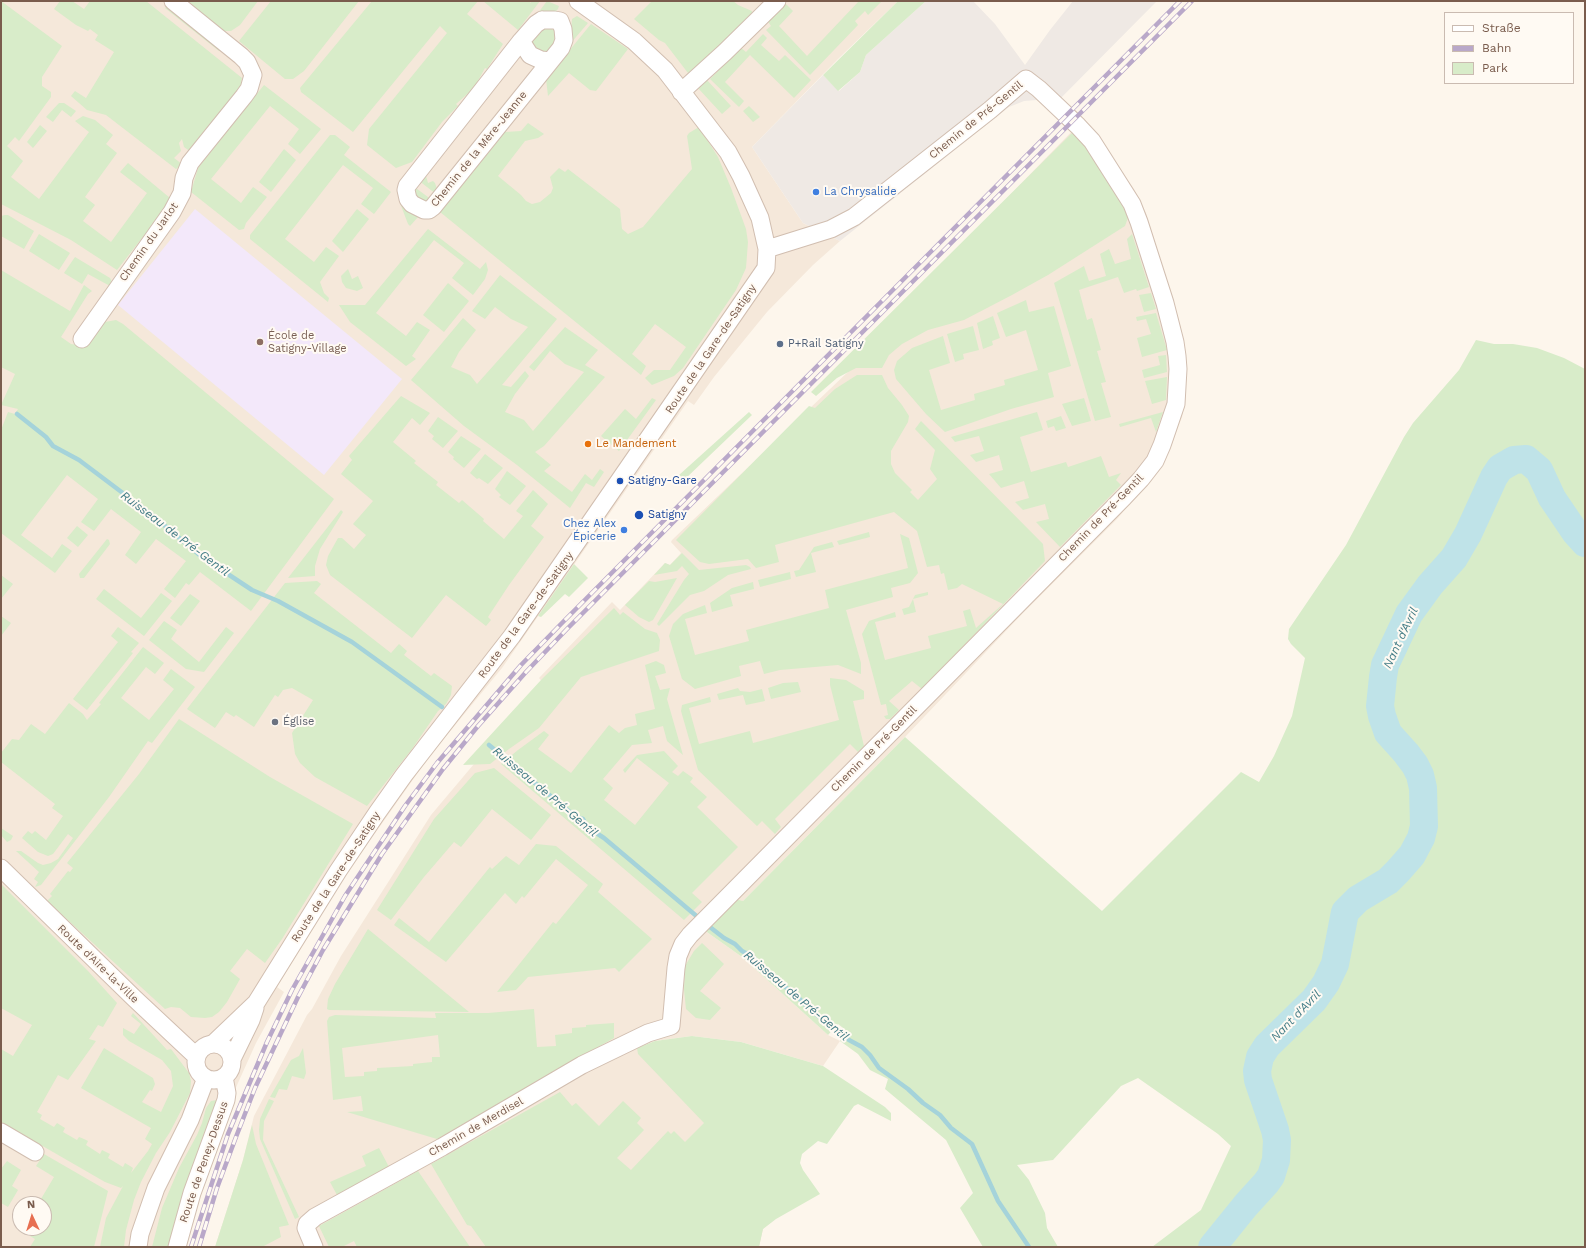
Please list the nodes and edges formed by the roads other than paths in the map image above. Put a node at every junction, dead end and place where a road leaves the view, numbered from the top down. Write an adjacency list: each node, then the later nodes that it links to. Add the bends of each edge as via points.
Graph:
1 (173, 1): 10 (street, Chemin du Jarlot, via 242,56 253,75 244,96 190,163 182,193 172,212)
2 (575, 1): 5 (street)
3 (578, 1): 8 (street, Route de la Gare-de-Satigny, via 646,50)
4 (777, 1): 8 (street)
5 (560, 21): 6 (street, Chemin de la Mère-Jeanne, via 542,20); 7 (street, Chemin de la Mère-Jeanne, via 564,40)
6 (521, 41): 7 (street, via 530,55); 7 (street, Chemin de la Mère-Jeanne, via 407,186 408,199 412,204 424,210 433,207)
7 (550, 61)
8 (681, 92): 9 (street, Route de la Gare-de-Satigny, via 716,136 741,174 760,218)
9 (768, 249): 12 (street, Route de la Gare-de-Satigny, via 768,260 763,272 512,636 377,813); 13 (street, Chemin de Pré-Gentil, via 831,229 854,217 1026,79 1040,89 1087,136 1132,204 1174,336 1178,362 1176,404 1155,461 1141,479 690,935 678,956)
10 (82, 339)
11 (1, 868): 15 (street, Route d'Aire-la-Ville)
12 (256, 1002): 14 (street, Route de la Gare-de-Satigny); 16 (street, Route de la Gare-de-Satigny, via 251,1020)
13 (671, 1026): 23 (street, Chemin de Merdisel, via 648,1033 582,1065 315,1218 306,1228)
14 (213, 1044): 15 (street, via 201,1050); 16 (street, via 224,1047)
15 (197, 1056): 18 (street, via 198,1070)
16 (232, 1059): 17 (street, via 230,1072)
17 (224, 1077): 18 (street, via 212,1080); 22 (street, Route de Peney-Dessus, via 226,1100 192,1193)
18 (206, 1078): 21 (street, via 190,1120 156,1188)
19 (1, 1132): 20 (street)
20 (36, 1152)
21 (138, 1247)
22 (176, 1247)
23 (314, 1247)

